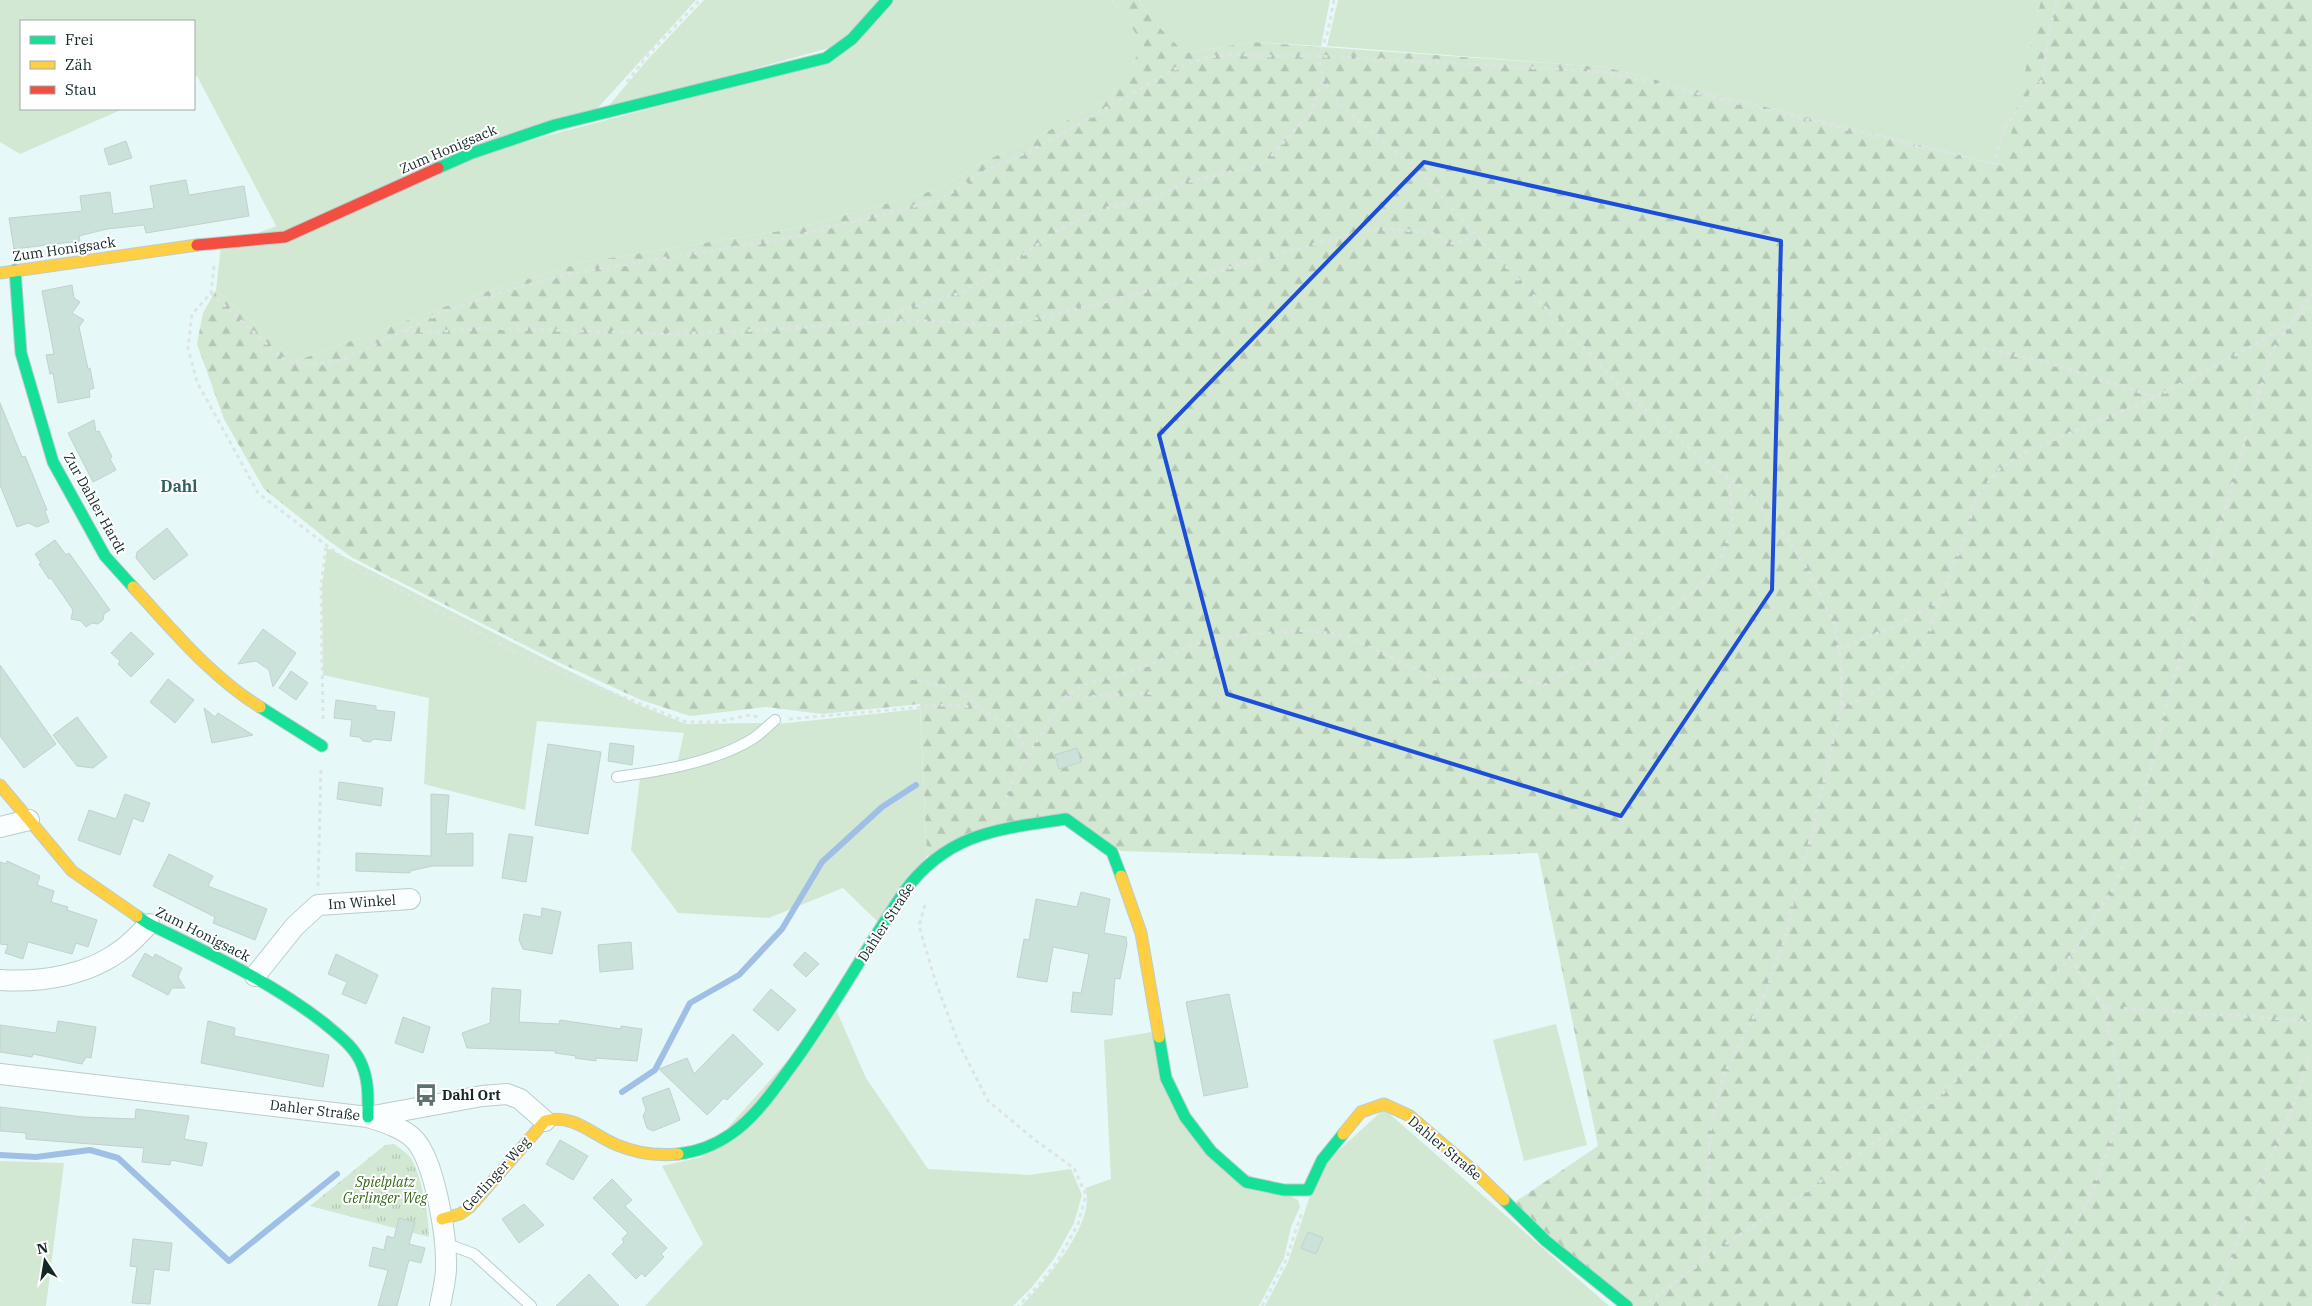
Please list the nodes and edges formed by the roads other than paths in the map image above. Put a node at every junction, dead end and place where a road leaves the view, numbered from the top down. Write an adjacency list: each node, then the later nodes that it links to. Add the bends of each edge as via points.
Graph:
1 (887, 0): 2 (street, Zum Honigsack, via 858,35 826,58 555,125 472,153 285,237)
2 (15, 270): 3 (street, Zum Honigsack); 5 (street, Zur Dahler Hardt, via 21,353 53,462 105,556 196,656 244,698)
3 (0, 273)
4 (775, 720): 6 (lane, via 754,738 696,762 658,772)
5 (322, 746)
6 (617, 777)
7 (0, 784): 8 (street, Zum Honigsack)
8 (29, 820): 9 (street); 11 (street, Zum Honigsack, via 72,871)
9 (0, 827)
10 (410, 899): 12 (street, Im Winkel, via 318,906 295,926)
11 (149, 924): 12 (street, Zum Honigsack); 13 (street, via 123,948 68,976)
12 (255, 976): 15 (street, Zum Honigsack, via 324,1022 354,1051 368,1084)
13 (0, 980)
14 (0, 1074): 15 (street, Dahler Straße)
15 (368, 1117): 16 (street, Dahler Straße, via 507,1094 520,1098); 17 (street, Gerlinger Weg, via 398,1128 414,1139 430,1173)
16 (545, 1121): 17 (street, Gerlinger Weg, via 470,1207); 21 (street, Dahler Straße, via 566,1118 615,1144 641,1152 683,1154 700,1151 721,1141 742,1126 761,1106 807,1046 909,884 936,857 994,830 1066,819 1112,852 1141,933 1166,1078 1185,1117 1211,1151 1246,1182 1284,1190 1308,1190 1322,1160 1361,1112 1384,1104 1410,1116 1475,1172 1546,1241)
17 (442, 1219): 18 (street, Gerlinger Weg)
18 (445, 1243): 19 (street, Gerlinger Weg, via 446,1270); 20 (lane, via 474,1254)
19 (440, 1306)
20 (532, 1306)
21 (1627, 1306)

